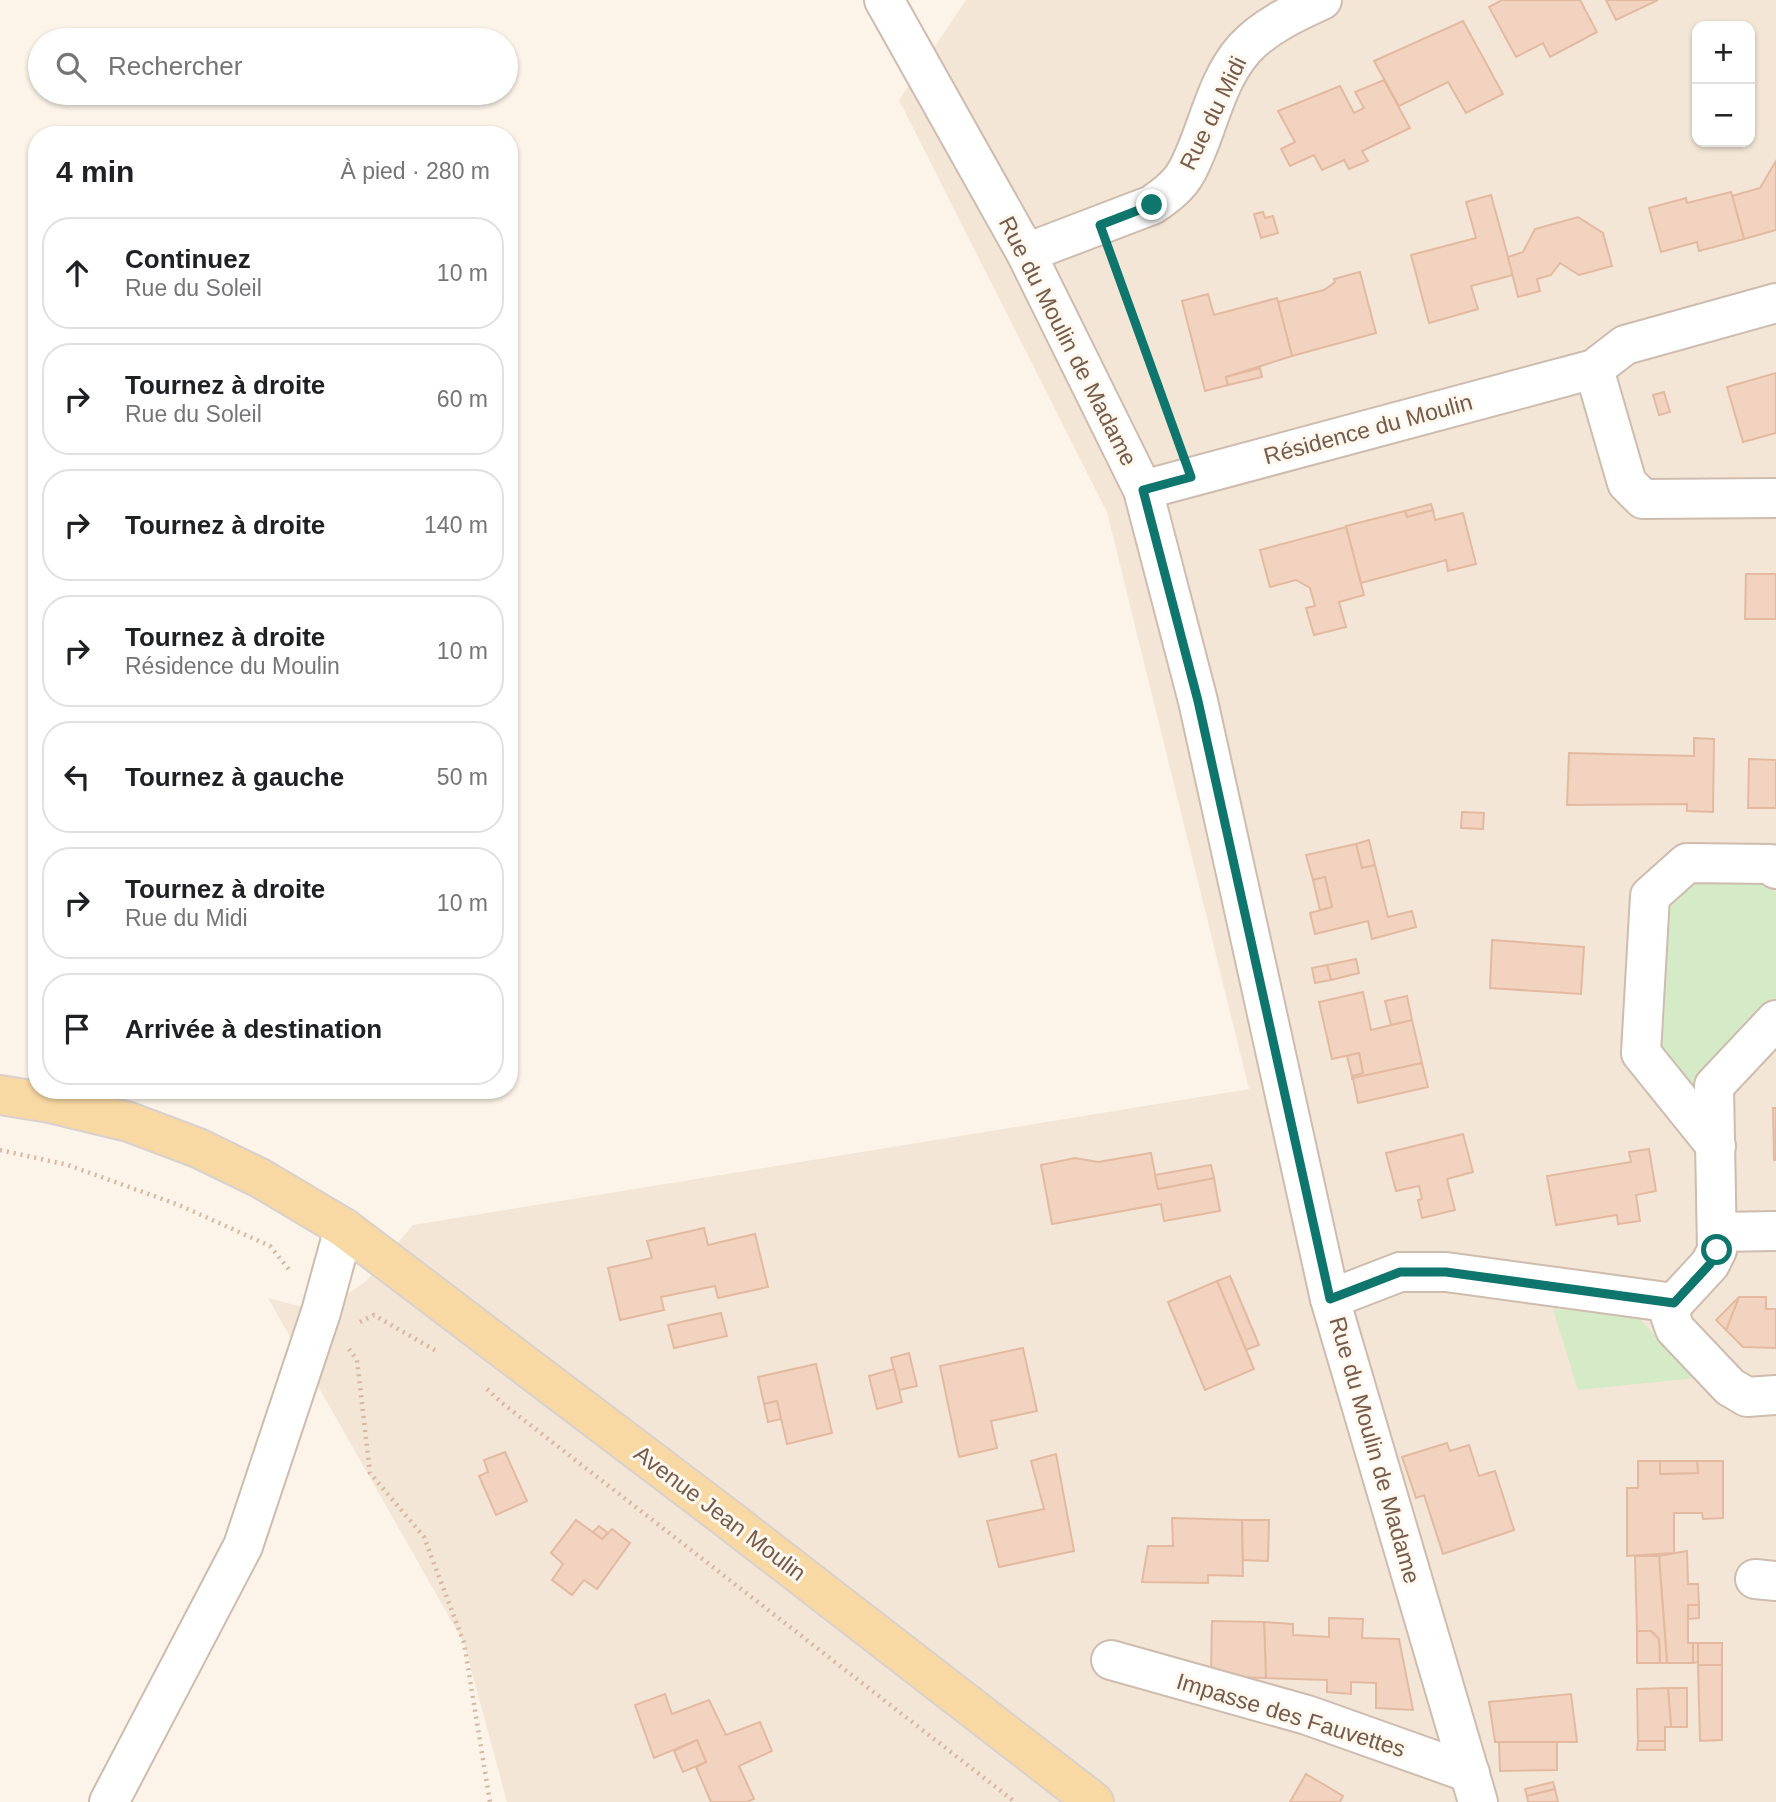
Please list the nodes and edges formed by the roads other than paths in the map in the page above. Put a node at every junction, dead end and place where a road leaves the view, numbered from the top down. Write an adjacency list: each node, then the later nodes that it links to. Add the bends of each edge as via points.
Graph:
1 (884, 0): 3 (street, Rue du Moulin de Madame)
2 (1322, 0): 3 (street, Rue du Midi, via 1279,20 1244,49 1221,87 1186,173 1170,192 1152,205)
3 (1026, 253): 6 (street, Rue du Moulin de Madame)
4 (1776, 303): 5 (street, Résidence du Moulin, via 1625,345)
5 (1594, 369): 6 (street, Résidence du Moulin); 7 (street, via 1627,483 1643,499)
6 (1143, 490): 15 (street, Rue du Moulin de Madame, via 1198,701)
7 (1776, 498)
8 (1776, 869): 11 (street, via 1771,864 1687,863 1650,896 1641,1053)
9 (1776, 1020): 11 (street, via 1714,1086)
10 (0, 1095): 12 (main road, Avenue Jean Moulin, via 129,1122 198,1147)
11 (1716, 1146): 14 (street)
12 (344, 1228): 20 (street, via 329,1323 243,1546); 21 (main road, Avenue Jean Moulin)
13 (1776, 1231): 14 (street)
14 (1717, 1232): 16 (street, via 1717,1250 1710,1264)
15 (1330, 1299): 16 (street, via 1400,1272 1446,1272); 19 (street, Rue du Moulin de Madame)
16 (1674, 1303): 17 (street, via 1670,1315 1675,1329 1730,1387 1747,1398)
17 (1776, 1395)
18 (1111, 1660): 19 (street, Impasse des Fauvettes, via 1307,1715)
19 (1474, 1788)
20 (109, 1802)
21 (1094, 1802)

